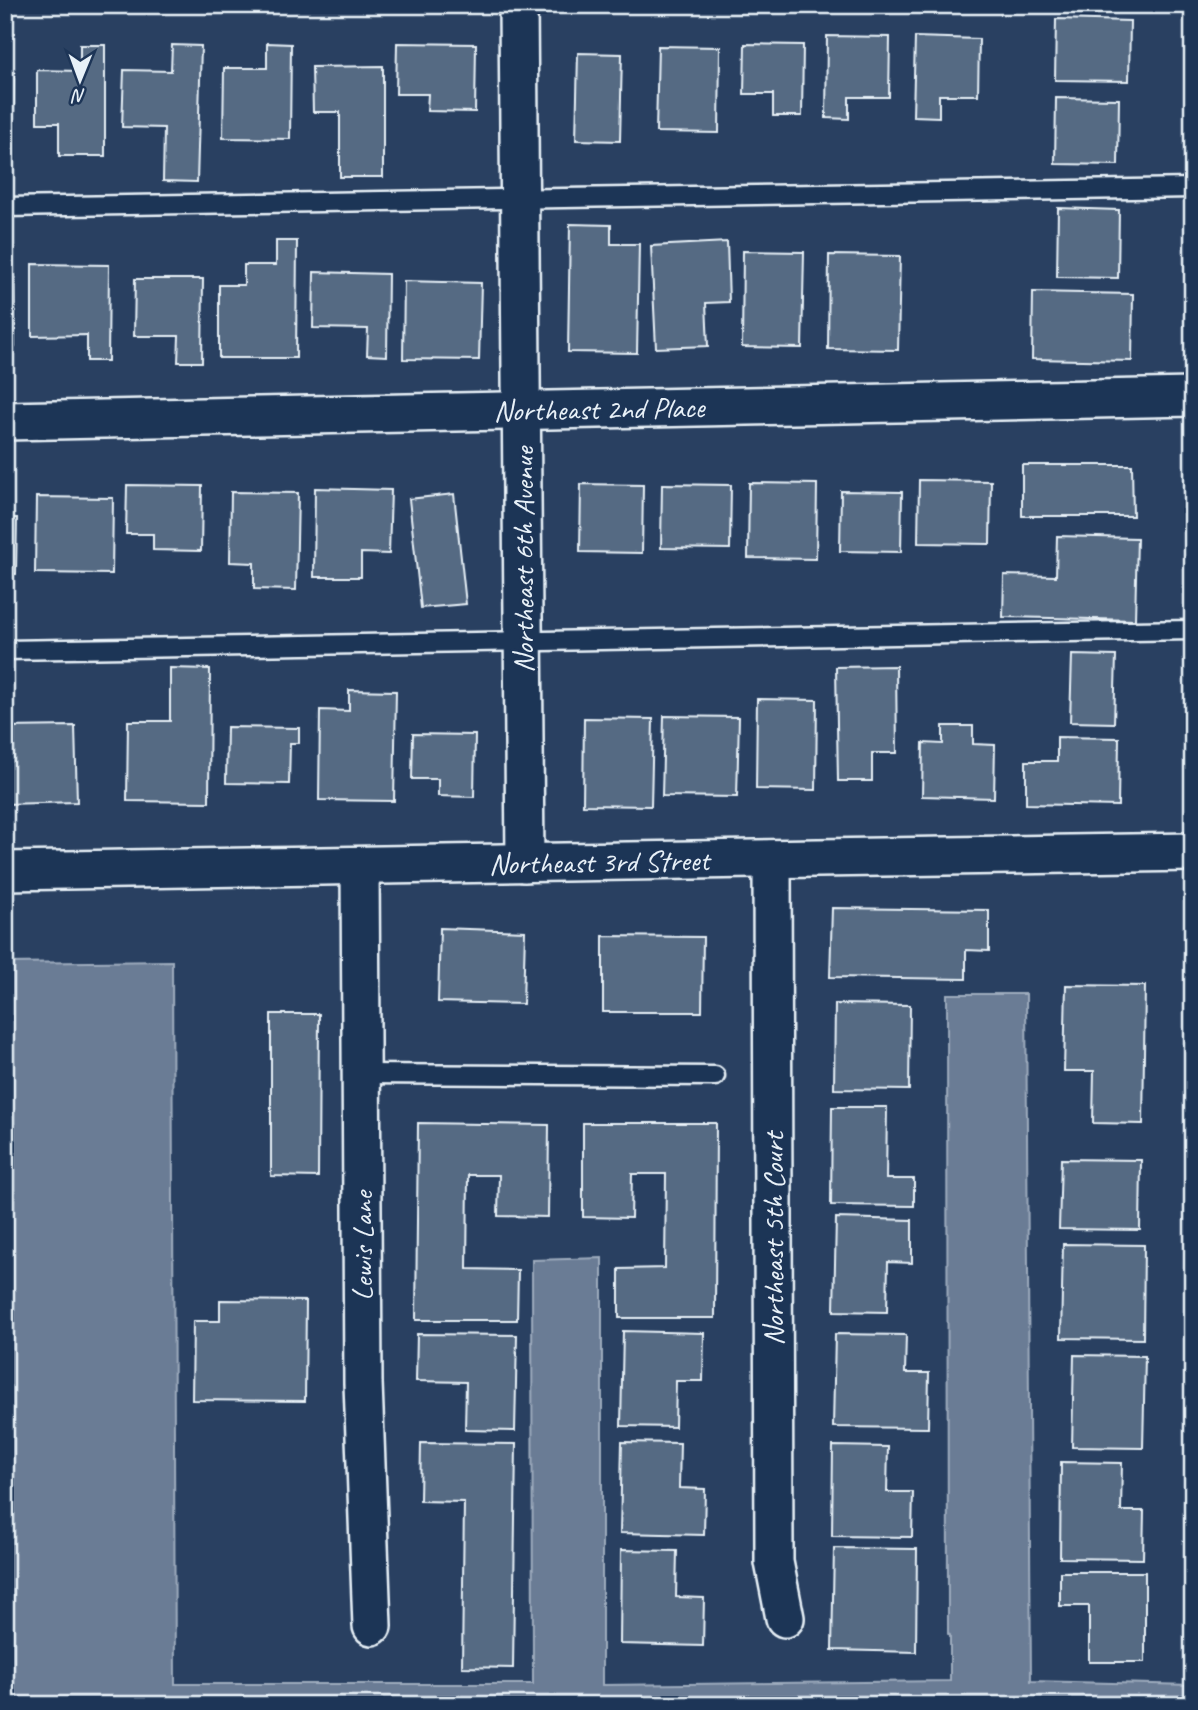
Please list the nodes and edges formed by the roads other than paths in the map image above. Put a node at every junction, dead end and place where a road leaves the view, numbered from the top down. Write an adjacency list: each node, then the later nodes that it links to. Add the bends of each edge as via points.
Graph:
1 (518, 5): 3 (street, Northeast 6th Avenue)
2 (1193, 188): 3 (lane)
3 (520, 199): 4 (lane); 6 (street, Northeast 6th Avenue)
4 (5, 207)
5 (1193, 397): 6 (street, Northeast 2nd Place)
6 (522, 410): 7 (street, Northeast 2nd Place); 9 (street, Northeast 6th Avenue)
7 (5, 421)
8 (1193, 630): 9 (lane)
9 (523, 642): 10 (lane); 13 (street, Northeast 6th Avenue)
10 (5, 650)
11 (1193, 852): 12 (street, Northeast 3rd Street)
12 (772, 859): 13 (street, Northeast 3rd Street); 18 (street, Northeast 5th Court, via 774,1562)
13 (525, 863): 14 (street, Northeast 3rd Street)
14 (360, 866): 15 (street, Northeast 3rd Street); 16 (street, Lewis Lane)
15 (5, 871)
16 (361, 1074): 17 (lane); 19 (street, Lewis Lane, via 363,1383)
17 (715, 1076)
18 (785, 1618)
19 (372, 1626)

